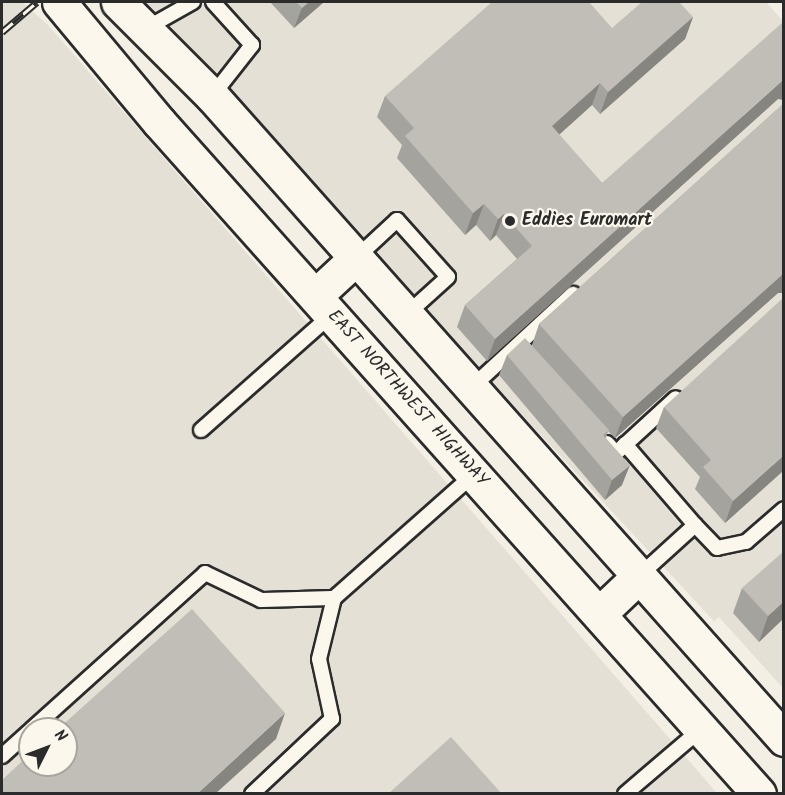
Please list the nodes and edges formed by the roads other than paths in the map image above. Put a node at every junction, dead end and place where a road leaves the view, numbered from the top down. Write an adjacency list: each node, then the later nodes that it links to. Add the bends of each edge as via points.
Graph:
1 (59, 2): 9 (main road, EAST NORTHWEST HIGHWAY)
2 (118, 2): 5 (main road)
3 (193, 2): 5 (lane)
4 (213, 2): 6 (lane, via 252,45)
5 (145, 29): 6 (main road)
6 (212, 96): 7 (main road)
7 (356, 258): 9 (main road); 10 (main road); 10 (lane, via 397,220 448,277)
8 (588, 280): 11 (lane)
9 (323, 305): 16 (lane); 18 (main road, EAST NORTHWEST HIGHWAY)
10 (406, 315): 13 (main road)
11 (518, 343): 12 (lane); 13 (lane)
12 (533, 360)
13 (471, 388): 21 (main road)
14 (687, 388): 17 (lane)
15 (594, 428): 17 (lane, via 616,453)
16 (201, 430)
17 (626, 444): 20 (lane)
18 (474, 474): 22 (lane); 23 (main road, EAST NORTHWEST HIGHWAY)
19 (783, 509): 20 (lane, via 746,542 717,548)
20 (695, 525): 21 (lane)
21 (639, 576): 23 (main road); 26 (main road)
22 (334, 598): 24 (lane, via 261,600 205,573); 29 (lane, via 319,659 332,719)
23 (599, 614): 25 (main road, EAST NORTHWEST HIGHWAY)
24 (45, 717)
25 (701, 729): 30 (lane); 31 (main road, EAST NORTHWEST HIGHWAY)
26 (782, 733)
27 (18, 742): 28 (lane)
28 (2, 756)
29 (252, 794)
30 (625, 794)
31 (759, 794)

